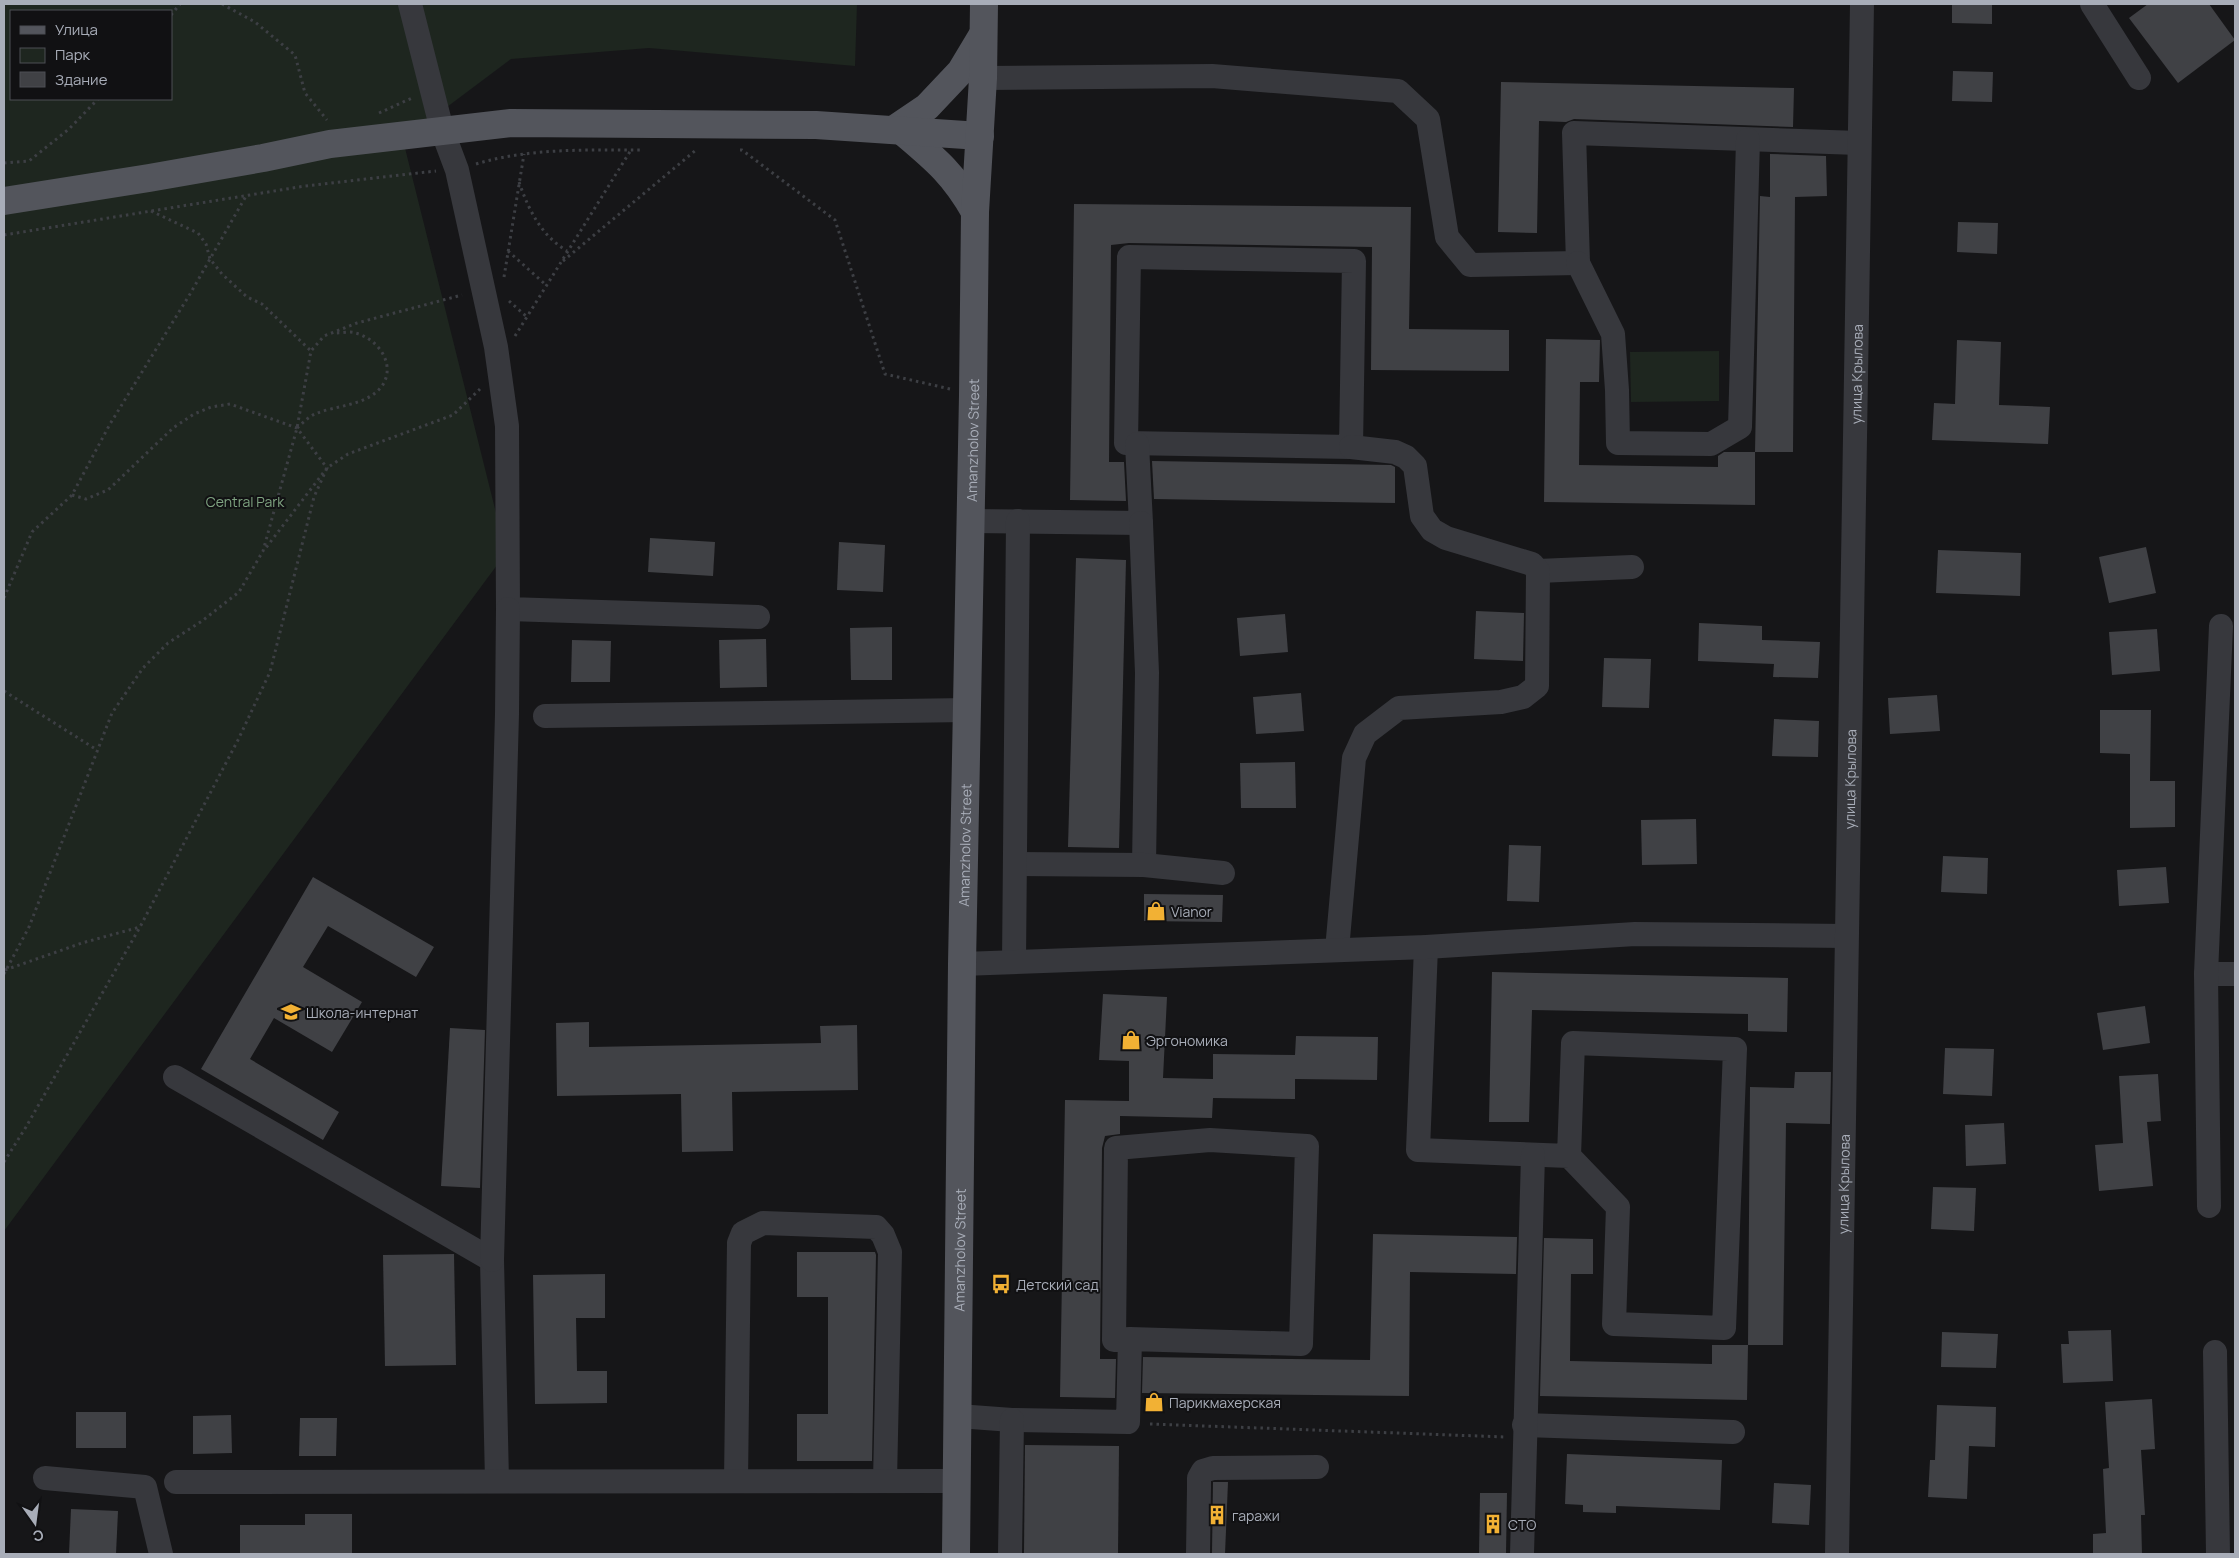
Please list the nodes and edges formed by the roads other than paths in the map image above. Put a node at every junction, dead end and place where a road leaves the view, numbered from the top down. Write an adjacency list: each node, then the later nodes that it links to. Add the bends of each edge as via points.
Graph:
1 (410, 4): 8 (street)
2 (984, 4): 5 (main road)
3 (1862, 4): 12 (street, улица Крылова)
4 (2092, 4): 7 (street)
5 (982, 36): 6 (main road); 9 (main road, via 961,71 928,107)
6 (983, 78): 10 (main road, Amanzholov Street); 15 (street, via 1212,76 1398,91 1428,119 1447,237 1470,265)
7 (2139, 78)
8 (442, 130): 9 (main road, via 511,123 604,122 816,125); 13 (main road, via 330,144 168,175); 23 (street, via 492,287 507,426)
9 (898, 130): 10 (main road); 14 (main road, via 944,167)
10 (980, 136): 14 (main road, Amanzholov Street)
11 (1748, 140): 12 (street); 15 (street, via 1574,133); 15 (street, via 1740,427 1710,444 1618,443 1613,334)
12 (1858, 143): 31 (street, улица Крылова)
13 (4, 200)
14 (975, 212): 18 (main road, Amanzholov Street)
15 (1578, 263)
16 (1137, 444): 17 (street); 17 (street, via 1126,443 1129,257 1354,261); 20 (street)
17 (1351, 446): 22 (street, via 1395,452 1415,466 1422,516 1432,530 1446,538 1532,564)
18 (970, 521): 19 (street); 26 (main road, Amanzholov Street)
19 (1018, 522): 20 (street); 28 (street)
20 (1141, 522): 29 (street, via 1147,673)
21 (1632, 567): 22 (street)
22 (1538, 571): 33 (street, via 1537,686 1523,697 1501,702 1399,708 1365,734 1354,758)
23 (508, 609): 24 (street); 42 (street)
24 (758, 618)
25 (2221, 626): 36 (street)
26 (967, 710): 27 (street); 35 (main road, Amanzholov Street)
27 (545, 716)
28 (1015, 864): 29 (street); 34 (street)
29 (1144, 865): 30 (street)
30 (1223, 872)
31 (1846, 936): 32 (street, via 1635,934); 61 (street, улица Крылова)
32 (1426, 947): 33 (street); 39 (street, via 1418,1150)
33 (1337, 950): 34 (street)
34 (1014, 962): 35 (street)
35 (962, 964): 45 (main road, Amanzholov Street)
36 (2206, 974): 37 (street); 41 (street)
37 (2235, 974)
38 (175, 1077): 42 (street)
39 (1533, 1155): 40 (street); 47 (street)
40 (1569, 1156): 40 (street, via 1574,1043 1735,1049 1724,1328 1614,1324 1618,1207)
41 (2209, 1206)
42 (492, 1260): 51 (street)
43 (1130, 1339): 43 (street, via 1114,1340 1116,1148 1210,1140 1307,1146 1301,1344); 46 (street, via 1128,1422)
44 (2215, 1352): 62 (street)
45 (958, 1416): 46 (street); 54 (main road, Amanzholov Street)
46 (1012, 1420): 58 (street)
47 (1524, 1431): 48 (street); 60 (street)
48 (1733, 1432)
49 (1317, 1467): 59 (street, via 1213,1468 1203,1471 1199,1478)
50 (44, 1478): 56 (street, via 145,1487)
51 (498, 1481): 52 (street); 55 (street)
52 (736, 1481): 53 (street); 53 (street, via 739,1243 743,1233 763,1223 876,1227 883,1235 890,1252)
53 (886, 1481): 54 (street)
54 (957, 1481): 57 (main road, Amanzholov Street)
55 (176, 1482)
56 (162, 1554)
57 (956, 1554)
58 (1010, 1554)
59 (1198, 1554)
60 (1522, 1554)
61 (1837, 1554)
62 (2218, 1554)

